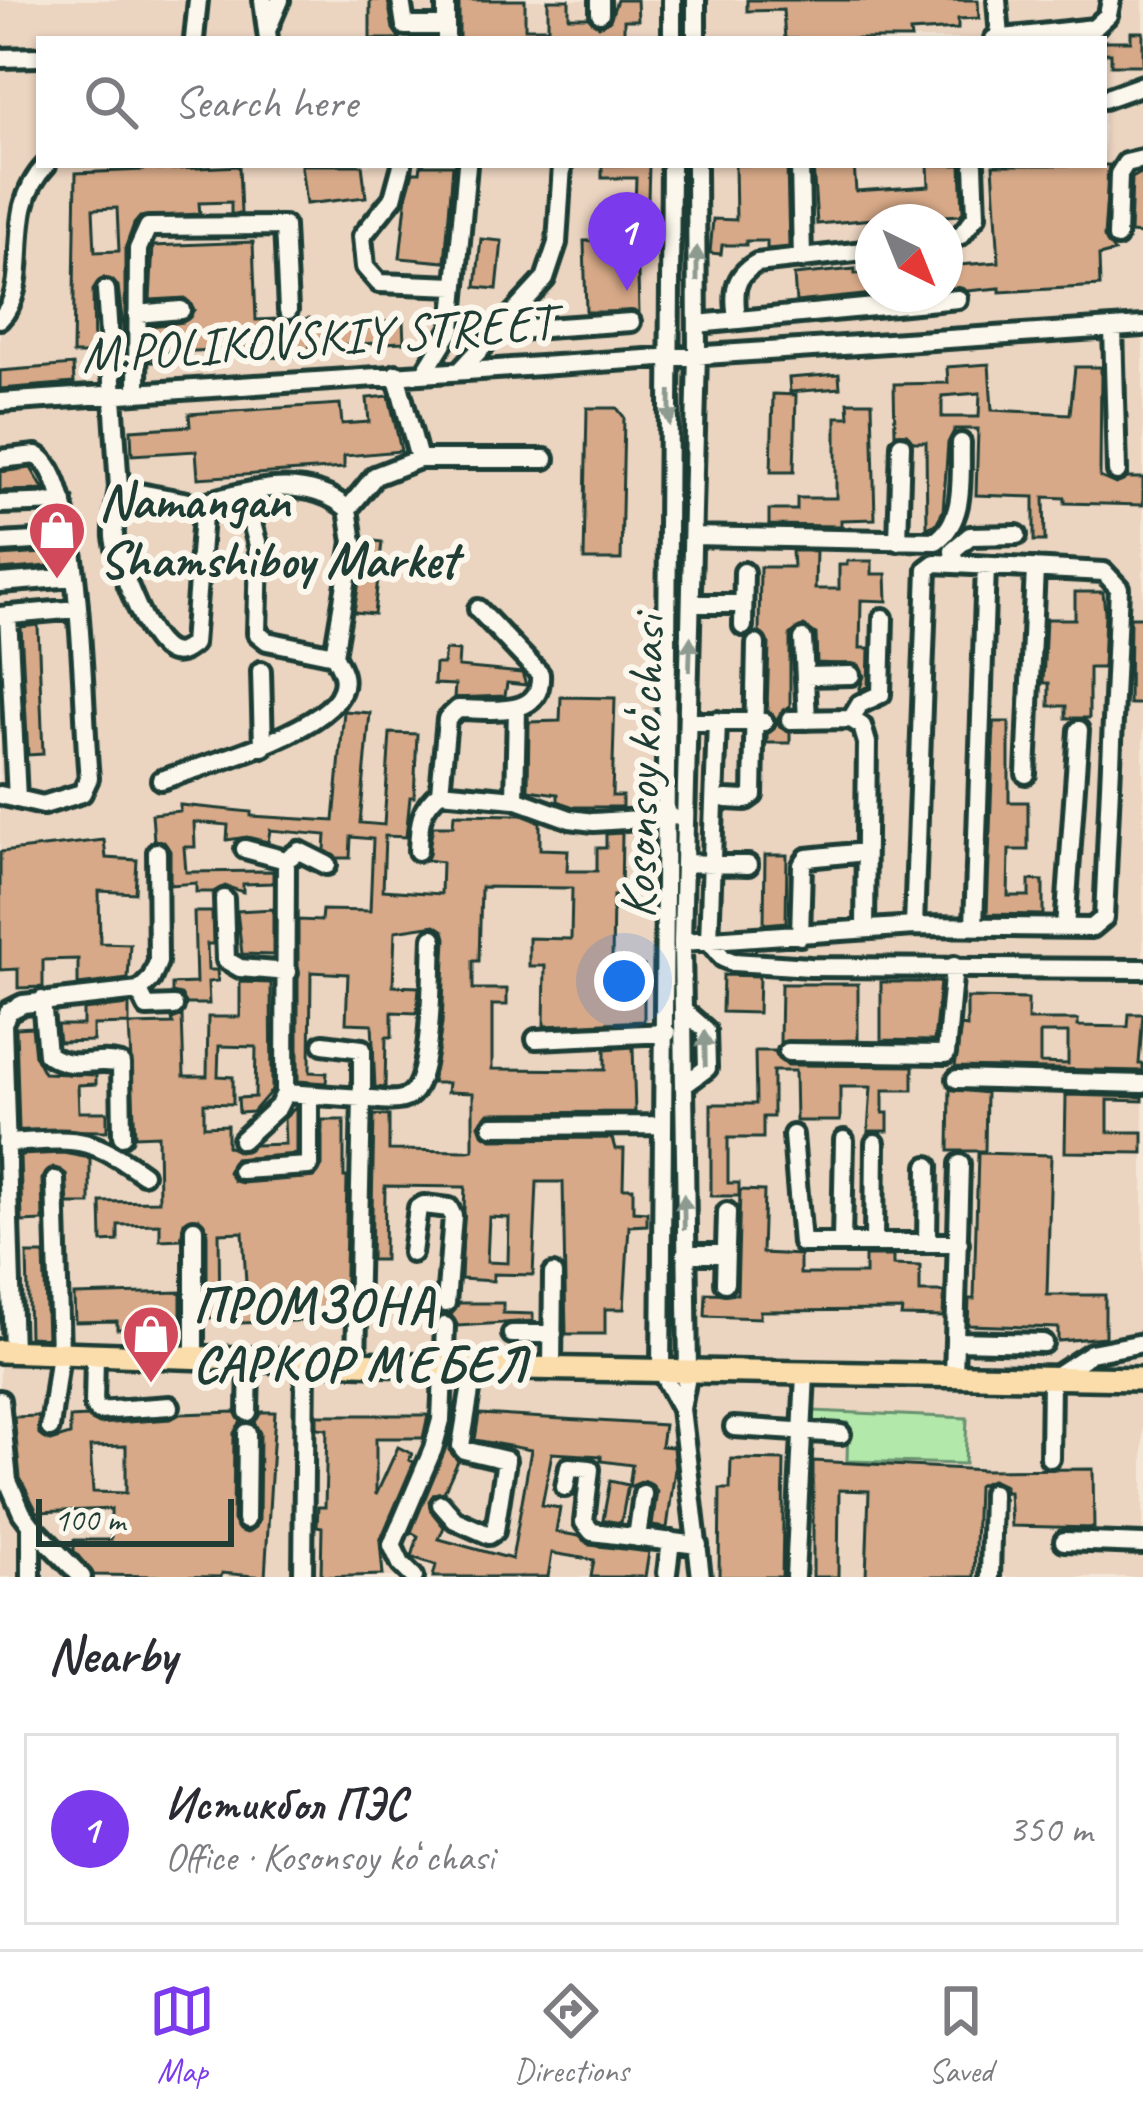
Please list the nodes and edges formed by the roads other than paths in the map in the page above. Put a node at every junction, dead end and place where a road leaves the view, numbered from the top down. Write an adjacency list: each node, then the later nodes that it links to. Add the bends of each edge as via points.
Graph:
1 (198, 0): 12 (street)
2 (263, 0): 11 (street)
3 (280, 0): 11 (street)
4 (401, 0): 10 (street, via 405,26)
5 (446, 0): 10 (street)
6 (672, 0): 13 (street)
7 (696, 0): 14 (street)
8 (997, 0): 15 (street)
9 (1111, 0): 16 (street, via 1094,28)
10 (446, 33)
11 (268, 34)
12 (194, 36)
13 (671, 36)
14 (696, 36)
15 (997, 36)
16 (1023, 36)
17 (36, 57): 18 (street)
18 (0, 58)
19 (1143, 85): 20 (street)
20 (1107, 98)
21 (1143, 159): 33 (street, via 1119,174)
22 (43, 168): 31 (street)
23 (401, 168): 36 (street, via 393,198 362,236 365,267 379,283)
24 (467, 168): 36 (street)
25 (562, 168): 48 (street, via 553,262)
26 (671, 168): 50 (street, Kosonsoy koʻchasi)
27 (697, 168): 45 (street, Kosonsoy koʻchasi, one-way to 27)
28 (800, 168): 35 (street)
29 (974, 168): 32 (street, via 976,216)
30 (0, 188): 31 (street)
31 (22, 188): 42 (street, via 11,303)
32 (963, 232)
33 (1117, 237)
34 (855, 252): 35 (street)
35 (802, 259): 43 (street, via 747,268 735,284)
36 (456, 286): 52 (street, via 452,328)
37 (106, 290): 55 (street)
38 (855, 308): 43 (street)
39 (181, 310): 41 (street)
40 (288, 310): 41 (street, via 284,226 153,225 139,242)
41 (137, 314): 54 (street)
42 (0, 319)
43 (737, 320): 45 (street)
44 (631, 322): 48 (street)
45 (697, 323): 49 (street, Kosonsoy koʻchasi)
46 (1143, 326): 47 (street, M.POLIKOVSKIY STREET)
47 (1112, 328): 49 (street, M.POLIKOVSKIY STREET); 62 (street)
48 (501, 331): 51 (street)
49 (697, 353): 50 (street, M.POLIKOVSKIY STREET); 69 (street, Kosonsoy koʻchasi)
50 (671, 354): 51 (street, M.POLIKOVSKIY STREET); 105 (street, Kosonsoy koʻchasi, one-way to 105)
51 (461, 370): 52 (street, M.POLIKOVSKIY STREET)
52 (425, 372): 53 (street, M.POLIKOVSKIY STREET)
53 (396, 374): 54 (street, M.POLIKOVSKIY STREET); 60 (street)
54 (137, 393): 55 (street, M.POLIKOVSKIY STREET)
55 (114, 395): 56 (street, M.POLIKOVSKIY STREET); 63 (street)
56 (0, 402)
57 (961, 443): 71 (street, via 960,497 948,531 936,541)
58 (901, 446): 71 (street)
59 (0, 459): 64 (street, via 45,459)
60 (419, 459): 61 (street); 67 (street, via 375,476)
61 (545, 459)
62 (1117, 471)
63 (119, 488): 65 (street); 65 (street, via 114,533 124,576 156,637 175,652 193,644)
64 (64, 502): 66 (street); 70 (street)
65 (204, 503): 67 (street, via 261,486 329,493); 88 (street, via 256,528 261,638)
66 (0, 504)
67 (348, 509): 88 (street, via 352,542)
68 (1017, 535): 73 (street, via 970,536 953,550)
69 (693, 536): 71 (street); 79 (street, Kosonsoy koʻchasi)
70 (69, 539): 72 (street); 77 (street)
71 (898, 541)
72 (0, 543)
73 (954, 564): 74 (street); 117 (street, via 935,562 926,572)
74 (986, 566): 75 (street); 118 (street)
75 (1035, 568): 99 (street); 120 (street, via 1104,572 1119,588 1104,918 1092,928)
76 (744, 572): 80 (street)
77 (74, 577): 78 (street); 81 (street)
78 (0, 583)
79 (691, 604): 80 (street); 95 (street, Kosonsoy koʻchasi, one-way to 79)
80 (743, 604): 85 (street)
81 (77, 609): 83 (street); 102 (street, via 88,787 43,805)
82 (478, 609): 92 (street, via 540,674 534,701)
83 (4, 615): 102 (street)
84 (883, 618): 93 (street, via 881,694)
85 (743, 626)
86 (803, 639): 91 (street)
87 (756, 644): 96 (street)
88 (334, 656): 98 (street, via 342,694 326,713)
89 (262, 671): 98 (street)
90 (851, 675): 91 (street)
91 (805, 676): 93 (street, via 799,720)
92 (517, 709): 101 (street, via 452,712); 104 (street)
93 (851, 719): 110 (street, via 867,743)
94 (717, 721): 95 (street); 96 (street); 113 (street)
95 (688, 722): 106 (street, Kosonsoy koʻchasi)
96 (760, 722): 103 (street, via 753,795)
97 (1079, 730): 120 (street)
98 (262, 747): 100 (street)
99 (1026, 775)
100 (160, 780)
101 (440, 792): 104 (street); 108 (street, via 419,818)
102 (9, 797)
103 (726, 799)
104 (515, 800): 105 (street, via 595,822)
105 (664, 817): 106 (street); 133 (street, Kosonsoy koʻchasi)
106 (685, 817): 112 (street, Kosonsoy koʻchasi)
107 (245, 849): 111 (street)
108 (418, 851)
109 (157, 852): 128 (street, via 158,962)
110 (865, 852): 119 (street); 121 (street, via 807,858)
111 (286, 860): 114 (street, via 299,851); 127 (street)
112 (684, 863): 113 (street); 124 (street, Kosonsoy koʻchasi)
113 (712, 864): 115 (street); 123 (street)
114 (327, 865)
115 (748, 865)
116 (224, 899): 127 (street, via 226,960)
117 (914, 926): 118 (street); 119 (street)
118 (974, 927): 120 (street)
119 (865, 928): 121 (street)
120 (1065, 928)
121 (800, 936): 123 (street)
122 (433, 938): 142 (street, via 418,1088 402,1100)
123 (709, 941): 124 (street); 125 (street, Kosonsoy koʻchasi, via 733,962)
124 (682, 942): 131 (street, Kosonsoy koʻchasi)
125 (954, 966): 126 (street, Kosonsoy koʻchasi); 136 (street, via 946,1054)
126 (1143, 969)
127 (288, 972): 140 (street)
128 (140, 991): 129 (street); 130 (street, via 147,1007)
129 (42, 1000): 143 (street, via 9,1012 3,1023); 147 (street, via 47,1054 65,1065 121,1064)
130 (174, 1006)
131 (682, 1010): 132 (street, Kosonsoy koʻchasi); 139 (street, one-way to 131, via 706,1068 709,1052 706,1030)
132 (682, 1033): 133 (street); 139 (street, Kosonsoy koʻchasi)
133 (662, 1034): 134 (street); 144 (street, Kosonsoy koʻchasi)
134 (536, 1039)
135 (323, 1044): 142 (street, via 362,1049)
136 (788, 1052)
137 (957, 1079): 138 (street)
138 (1143, 1084)
139 (683, 1086): 165 (street, Kosonsoy koʻchasi, one-way to 139)
140 (284, 1093): 141 (street); 149 (street)
141 (309, 1096): 142 (street); 154 (street, via 309,1166)
142 (362, 1098): 182 (street)
143 (2, 1106): 150 (street)
144 (662, 1125): 145 (street); 186 (street, Kosonsoy koʻchasi)
145 (492, 1126)
146 (794, 1135): 159 (street, via 800,1241)
147 (122, 1136)
148 (844, 1140): 159 (street)
149 (242, 1141)
150 (6, 1143): 155 (street, via 83,1140); 169 (street)
151 (875, 1143): 160 (street)
152 (960, 1164): 162 (street)
153 (928, 1166): 161 (street)
154 (241, 1170)
155 (143, 1174)
156 (56, 1180): 177 (street)
157 (727, 1212): 164 (street)
158 (194, 1229): 179 (street)
159 (842, 1242): 160 (street)
160 (874, 1243): 161 (street)
161 (927, 1243): 162 (street)
162 (959, 1243): 173 (street)
163 (412, 1253): 168 (street, via 418,1208 448,1208)
164 (726, 1253): 165 (street); 167 (street)
165 (685, 1254): 187 (street, Kosonsoy koʻchasi)
166 (553, 1274): 172 (street)
167 (725, 1283)
168 (446, 1303)
169 (6, 1320): 176 (street)
170 (445, 1326): 183 (street)
171 (512, 1334): 172 (street)
172 (553, 1334): 185 (street)
173 (956, 1341): 174 (street); 189 (street)
174 (1043, 1343)
175 (1143, 1343): 190 (street, via 1091,1353)
176 (7, 1351): 177 (main road)
177 (60, 1353): 178 (main road); 197 (street)
178 (95, 1354): 179 (main road); 193 (street, via 98,1411)
179 (194, 1357): 180 (main road)
180 (249, 1359): 181 (main road); 195 (street)
181 (305, 1361): 182 (main road); 216 (street)
182 (356, 1363): 183 (main road)
183 (442, 1365): 184 (main road); 217 (street, via 438,1433 392,1545)
184 (474, 1367): 185 (main road); 205 (street, via 461,1445 506,1460 495,1531 454,1520)
185 (552, 1368): 186 (main road)
186 (661, 1371): 187 (main road); 194 (street)
187 (688, 1371): 188 (main road); 194 (street, Kosonsoy koʻchasi)
188 (805, 1374): 189 (main road); 199 (street)
189 (954, 1376): 190 (main road)
190 (1051, 1378): 191 (main road); 201 (street)
191 (1143, 1379)
192 (0, 1400): 207 (street, via 8,1481)
193 (170, 1406)
194 (681, 1409): 212 (street)
195 (248, 1412)
196 (734, 1427): 199 (street)
197 (50, 1428)
198 (247, 1432): 206 (street)
199 (801, 1432): 200 (street); 219 (street)
200 (841, 1434)
201 (1050, 1458)
202 (565, 1487): 208 (street, via 569,1467 589,1467 586,1527)
203 (992, 1493): 220 (street)
204 (643, 1495): 208 (street)
205 (441, 1504)
206 (246, 1520)
207 (32, 1525): 214 (street); 215 (street)
208 (637, 1538): 209 (street)
209 (671, 1541): 212 (street); 213 (street)
210 (1064, 1541): 211 (street)
211 (1143, 1544)
212 (698, 1545): 218 (street)
213 (667, 1573)
214 (31, 1577)
215 (82, 1577)
216 (303, 1577)
217 (414, 1577)
218 (701, 1577)
219 (795, 1577)
220 (989, 1577)

